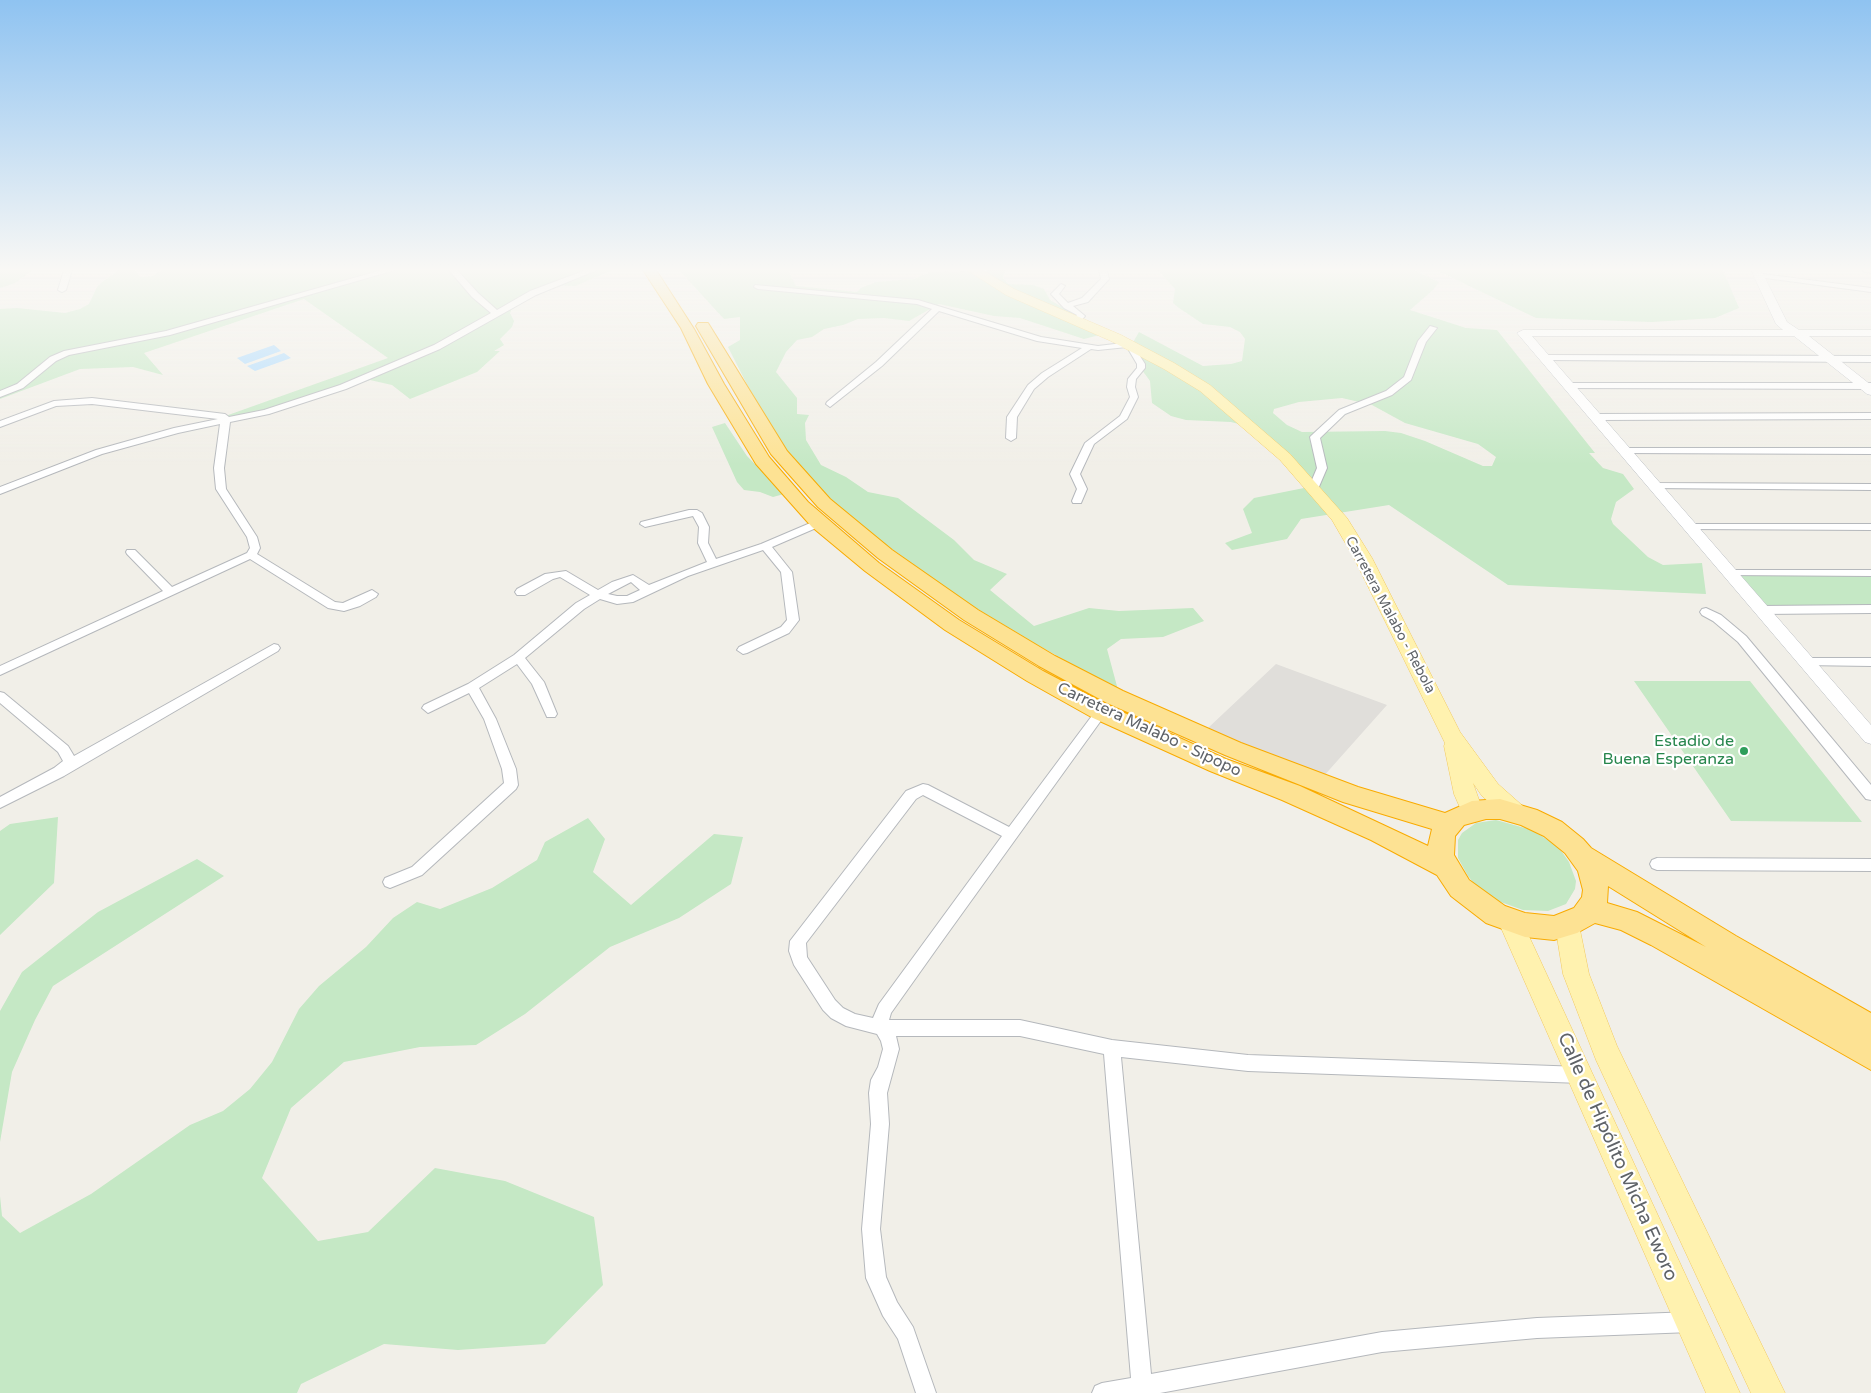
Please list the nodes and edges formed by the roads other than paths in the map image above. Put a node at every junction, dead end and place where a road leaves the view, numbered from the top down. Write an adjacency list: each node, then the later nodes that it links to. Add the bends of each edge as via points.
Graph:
1 (158, 335): 19 (street, via 67,353 54,359 20,386)
2 (459, 335): 23 (street, via 406,362 343,387)
3 (698, 335): 35 (highway, Carretera Malabo - Sipopo, via 716,384 762,460)
4 (702, 335): 71 (highway, Carretera Malabo - Sipopo, via 780,454 824,503 885,554 971,616 1115,697 1233,749 1352,795)
5 (909, 335): 20 (street)
6 (1023, 335): 12 (street)
7 (1107, 335): 11 (main road, Carretera Malabo - Rebola)
8 (1427, 335): 31 (street, via 1408,378 1389,393 1342,412 1315,436 1322,468)
9 (1525, 335): 14 (street)
10 (1801, 335): 15 (street)
11 (1125, 343): 12 (street); 13 (street, via 1105,348); 31 (main road, Carretera Malabo - Rebola, via 1205,388 1261,434); 33 (street, via 1141,364 1132,379 1134,398 1124,417 1090,443 1075,474 1082,489)
12 (1074, 344): 13 (street)
13 (1089, 347): 26 (street, via 1045,375 1031,388 1012,417)
14 (1545, 358): 15 (street); 17 (street)
15 (1831, 359): 16 (street); 18 (street)
16 (1871, 359)
17 (1569, 386): 18 (street); 22 (street)
18 (1869, 388)
19 (0, 394)
20 (830, 404)
21 (1871, 416): 22 (street)
22 (1596, 417): 27 (street)
23 (238, 419): 24 (street); 25 (street, via 92,401 54,404)
24 (225, 422): 32 (street, via 177,430 99,452); 40 (street, via 219,468 221,489 252,537 256,548)
25 (0, 424)
26 (1011, 438)
27 (1624, 451): 28 (street); 29 (street)
28 (1871, 451)
29 (1655, 486): 30 (street); 36 (street)
30 (1871, 487)
31 (1314, 488): 64 (main road, Carretera Malabo - Rebola, via 1339,518 1363,558)
32 (0, 491)
33 (1077, 501)
34 (645, 524): 41 (street, via 697,513 704,527 703,543)
35 (819, 524): 38 (street); 61 (highway, Carretera Malabo - Sipopo, via 952,625)
36 (1691, 527): 37 (street); 42 (street)
37 (1871, 527)
38 (765, 546): 41 (street); 53 (street, via 786,572 793,620 785,630)
39 (131, 552): 46 (street)
40 (251, 555): 46 (street); 47 (street, via 332,605 344,607)
41 (713, 564): 44 (street)
42 (1730, 573): 43 (street); 50 (street)
43 (1871, 573)
44 (649, 591): 48 (street, via 623,600); 48 (street, via 633,578)
45 (521, 592): 48 (street, via 549,576 562,573)
46 (171, 593): 57 (street)
47 (372, 594)
48 (599, 594): 54 (street, via 563,619)
49 (1871, 609): 50 (street)
50 (1762, 610): 55 (street)
51 (1706, 612): 67 (street, via 1742,639)
52 (274, 648): 66 (street)
53 (743, 650)
54 (518, 658): 58 (street); 62 (street, via 538,682)
55 (1806, 662): 56 (street); 63 (street)
56 (1871, 662)
57 (0, 671)
58 (472, 687): 60 (street); 77 (street, via 490,719 509,769 511,785 417,871)
59 (0, 696): 66 (street, via 63,749 71,762)
60 (428, 708)
61 (1101, 712): 72 (street); 76 (highway, Carretera Malabo - Sipopo, via 1218,765 1291,793)
62 (551, 714)
63 (1864, 721): 65 (street)
64 (1452, 736): 69 (main road, Carretera Malabo - Rebola); 70 (main road, Carretera Malabo - Rebola, via 1490,790)
65 (1871, 737)
66 (68, 766): 68 (street)
67 (1871, 796)
68 (0, 803)
69 (1472, 811): 70 (highway); 71 (highway)
70 (1516, 812): 73 (highway, via 1553,829)
71 (1449, 824): 76 (highway, via 1441,843)
72 (1011, 834): 81 (street, via 885,1009); 81 (street, via 928,791 917,791 798,941 800,960 829,1005 852,1021)
73 (1582, 856): 78 (highway, via 1590,867 1595,884); 82 (highway)
74 (1657, 864): 75 (street)
75 (1871, 865)
76 (1446, 867): 79 (highway, via 1471,898)
77 (390, 882)
78 (1590, 910): 80 (highway); 84 (highway, via 1627,920 1661,936)
79 (1510, 921): 80 (highway, via 1540,928); 85 (main road, Calle de Hipólito Micha Eworo)
80 (1567, 926): 91 (main road, Calle de Hipólito Micha Eworo, via 1572,959 1605,1051)
81 (882, 1028): 83 (street, via 1020,1028); 88 (street, via 891,1049 878,1093 880,1124 871,1229 876,1278 906,1334)
82 (1871, 1029)
83 (1112, 1048): 85 (street, via 1248,1063); 87 (street)
84 (1871, 1056)
85 (1581, 1075): 86 (main road, Calle de Hipólito Micha Eworo)
86 (1690, 1322): 87 (street, via 1537,1328 1382,1342); 90 (main road, Calle de Hipólito Micha Eworo)
87 (1142, 1386): 89 (street)
88 (926, 1393)
89 (1102, 1393)
90 (1723, 1393)
91 (1768, 1393)

